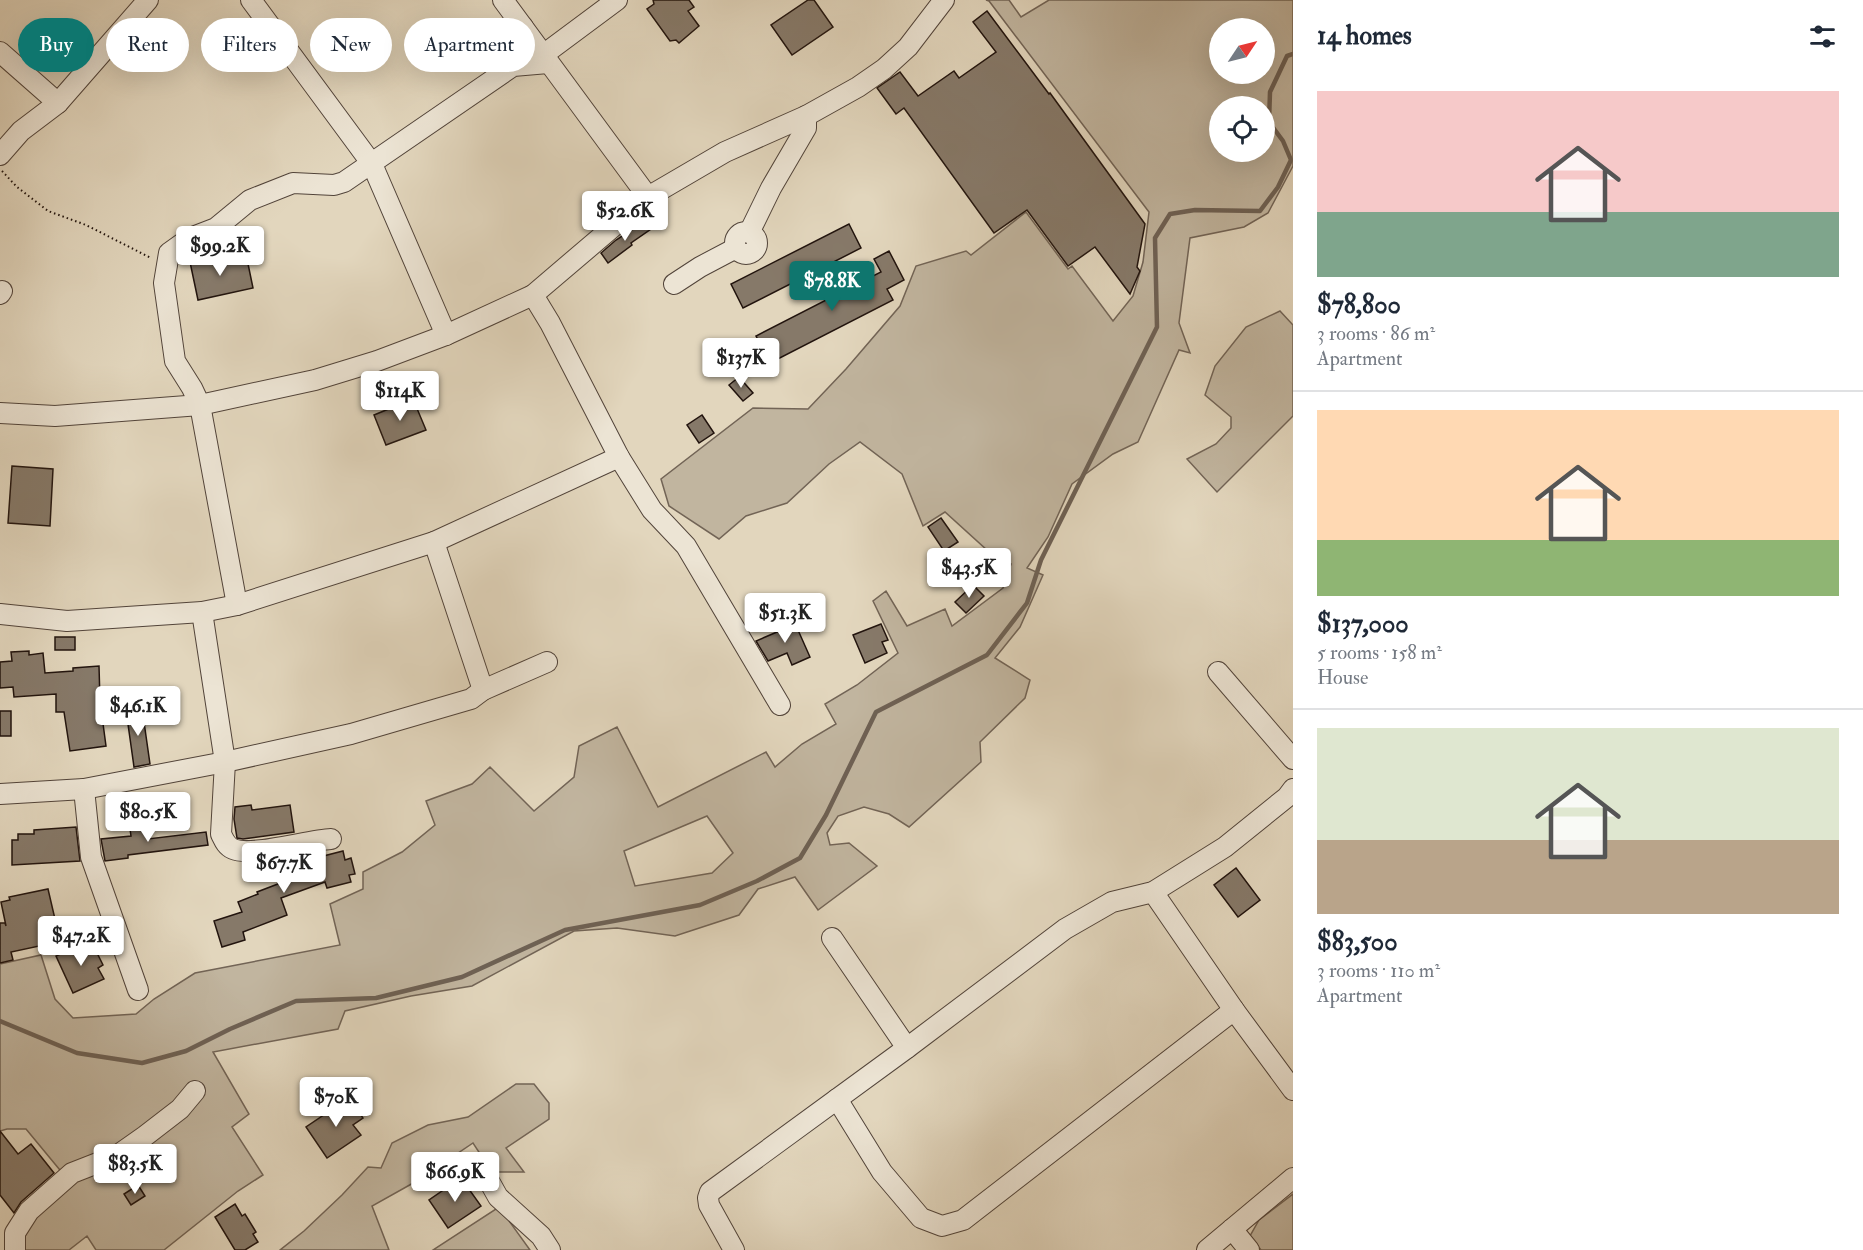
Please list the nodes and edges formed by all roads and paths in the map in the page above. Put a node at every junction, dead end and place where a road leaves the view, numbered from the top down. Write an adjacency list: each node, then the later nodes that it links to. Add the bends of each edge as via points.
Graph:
1 (148, 0): 12 (street)
2 (250, 0): 15 (street)
3 (503, 0): 6 (street)
4 (617, 0): 9 (street)
5 (944, 0): 13 (street, via 908,47 884,69)
6 (516, 18)
7 (535, 44): 9 (street)
8 (0, 52): 12 (street)
9 (546, 59): 10 (street); 17 (street)
10 (535, 61)
11 (504, 72): 15 (street)
12 (58, 104): 14 (street, via 21,132)
13 (806, 116): 17 (street, via 725,152); 19 (street, via 806,128 749,232 736,238 736,248)
14 (0, 155)
15 (372, 164): 18 (street, via 334,185 293,183 250,200 216,228 190,238 169,253); 21 (street)
16 (0, 169): 18 (path, via 48,211 86,225)
17 (648, 197): 20 (street)
18 (167, 266): 22 (street, via 164,283 175,361)
19 (674, 284)
20 (533, 295): 21 (street); 24 (street)
21 (446, 335): 22 (street, via 315,380)
22 (200, 405): 23 (street, via 55,416); 26 (street)
23 (0, 413)
24 (619, 457): 25 (street); 32 (street, via 652,510 686,546)
25 (434, 542): 26 (street); 31 (street)
26 (237, 605): 27 (street)
27 (202, 612): 28 (street, via 67,621); 34 (street)
28 (0, 614)
29 (547, 662): 31 (street)
30 (1218, 672): 33 (street)
31 (483, 690): 34 (street, via 471,699 351,734)
32 (780, 705)
33 (1293, 759)
34 (225, 762): 35 (street); 38 (street, via 221,834 233,849 270,849)
35 (84, 789): 36 (street); 41 (street, via 91,857)
36 (0, 794)
37 (1291, 797): 39 (street, via 1225,847)
38 (331, 839)
39 (1154, 892): 42 (street); 43 (street, via 1112,902 1065,928)
40 (832, 938): 43 (street)
41 (138, 990)
42 (1234, 1010): 44 (street); 46 (street, via 963,1220 942,1226 921,1218 882,1172)
43 (907, 1048): 46 (street)
44 (1293, 1090)
45 (195, 1091): 50 (street, via 180,1109 145,1136 118,1155 72,1173 28,1210 15,1233)
46 (837, 1099): 52 (street, via 710,1192 709,1205)
47 (484, 1172): 51 (street, via 498,1197 541,1236)
48 (1293, 1178): 49 (street)
49 (1232, 1228): 53 (street); 54 (street)
50 (15, 1250)
51 (550, 1250)
52 (734, 1250)
53 (1207, 1250)
54 (1249, 1250)

